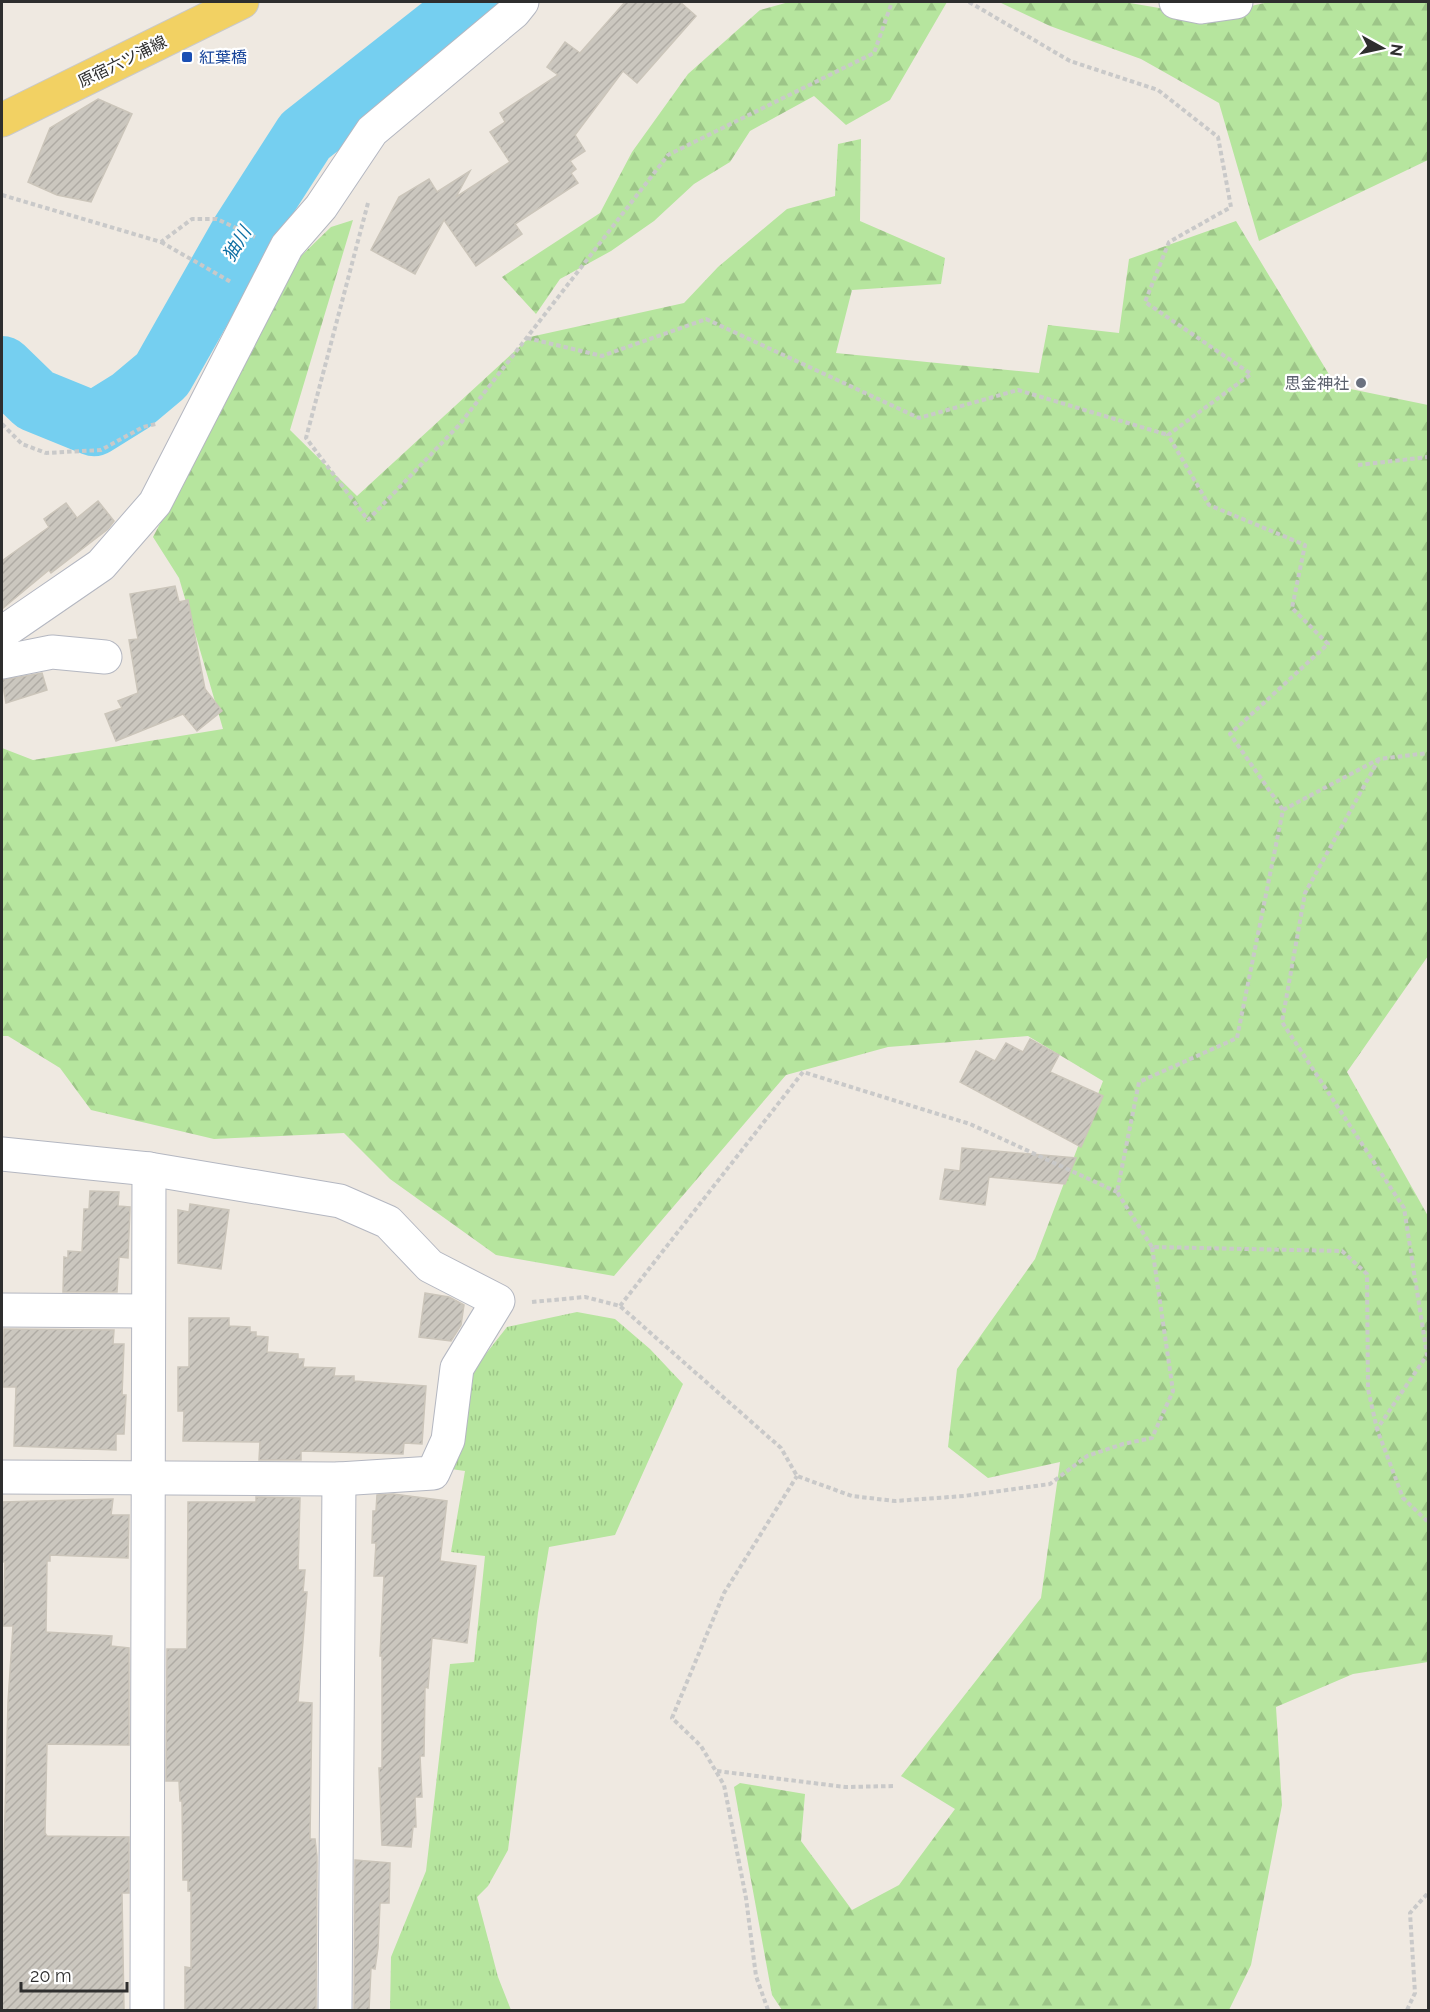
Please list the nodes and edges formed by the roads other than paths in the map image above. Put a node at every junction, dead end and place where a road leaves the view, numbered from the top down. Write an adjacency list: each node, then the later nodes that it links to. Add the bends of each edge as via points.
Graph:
1 (242, 2): 5 (main road, 原宿六ツ浦線)
2 (522, 2): 6 (street, via 372,131 321,207 287,246 155,503 101,565)
3 (1176, 2): 4 (street, via 1201,6)
4 (1236, 2)
5 (2, 120)
6 (2, 633)
7 (105, 657): 8 (street, via 52,652)
8 (2, 662)
9 (2, 1154): 10 (street)
10 (149, 1168): 12 (street); 15 (street, via 340,1201 388,1222 430,1266 498,1301 457,1368 448,1440 433,1473)
11 (2, 1310): 12 (street)
12 (148, 1311): 14 (street)
13 (2, 1477): 14 (street)
14 (148, 1478): 15 (street); 16 (street)
15 (339, 1479): 17 (street)
16 (147, 2010)
17 (336, 2010)

